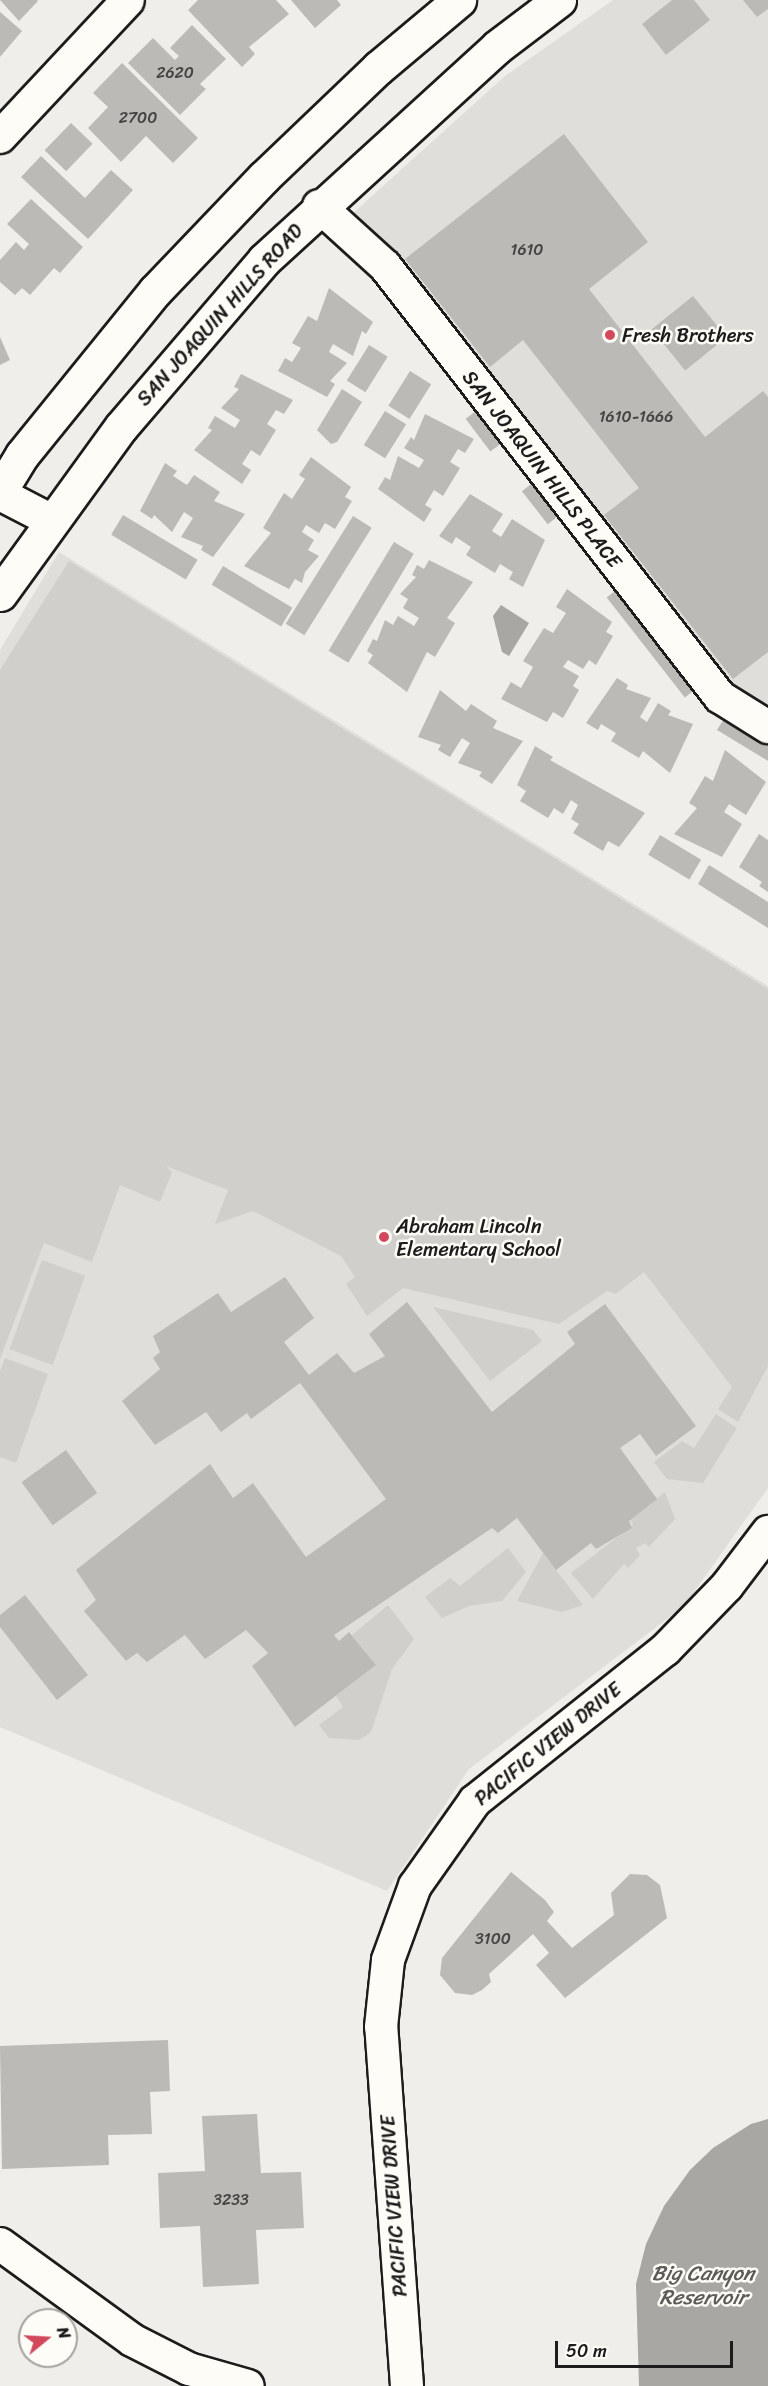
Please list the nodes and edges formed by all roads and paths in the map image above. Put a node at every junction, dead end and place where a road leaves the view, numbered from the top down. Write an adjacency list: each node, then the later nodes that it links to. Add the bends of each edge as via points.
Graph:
1 (128, 0): 4 (street)
2 (459, 0): 6 (main road, via 353,91 171,275 22,455)
3 (559, 0): 5 (main road, SAN JOAQUIN HILLS ROAD, via 497,47)
4 (0, 137)
5 (319, 206): 7 (main road, SAN JOAQUIN HILLS ROAD, via 264,260 121,427); 9 (street, SAN JOAQUIN HILLS PLACE, via 386,266 720,697)
6 (0, 492): 7 (street)
7 (52, 521): 8 (main road, SAN JOAQUIN HILLS ROAD)
8 (0, 594)
9 (768, 727)
10 (768, 1532): 12 (street, PACIFIC VIEW DRIVE, via 727,1586 665,1650 475,1801 415,1886 388,1960 381,2027)
11 (0, 2244): 13 (street, via 132,2340 189,2369)
12 (402, 2385)
13 (248, 2386)

